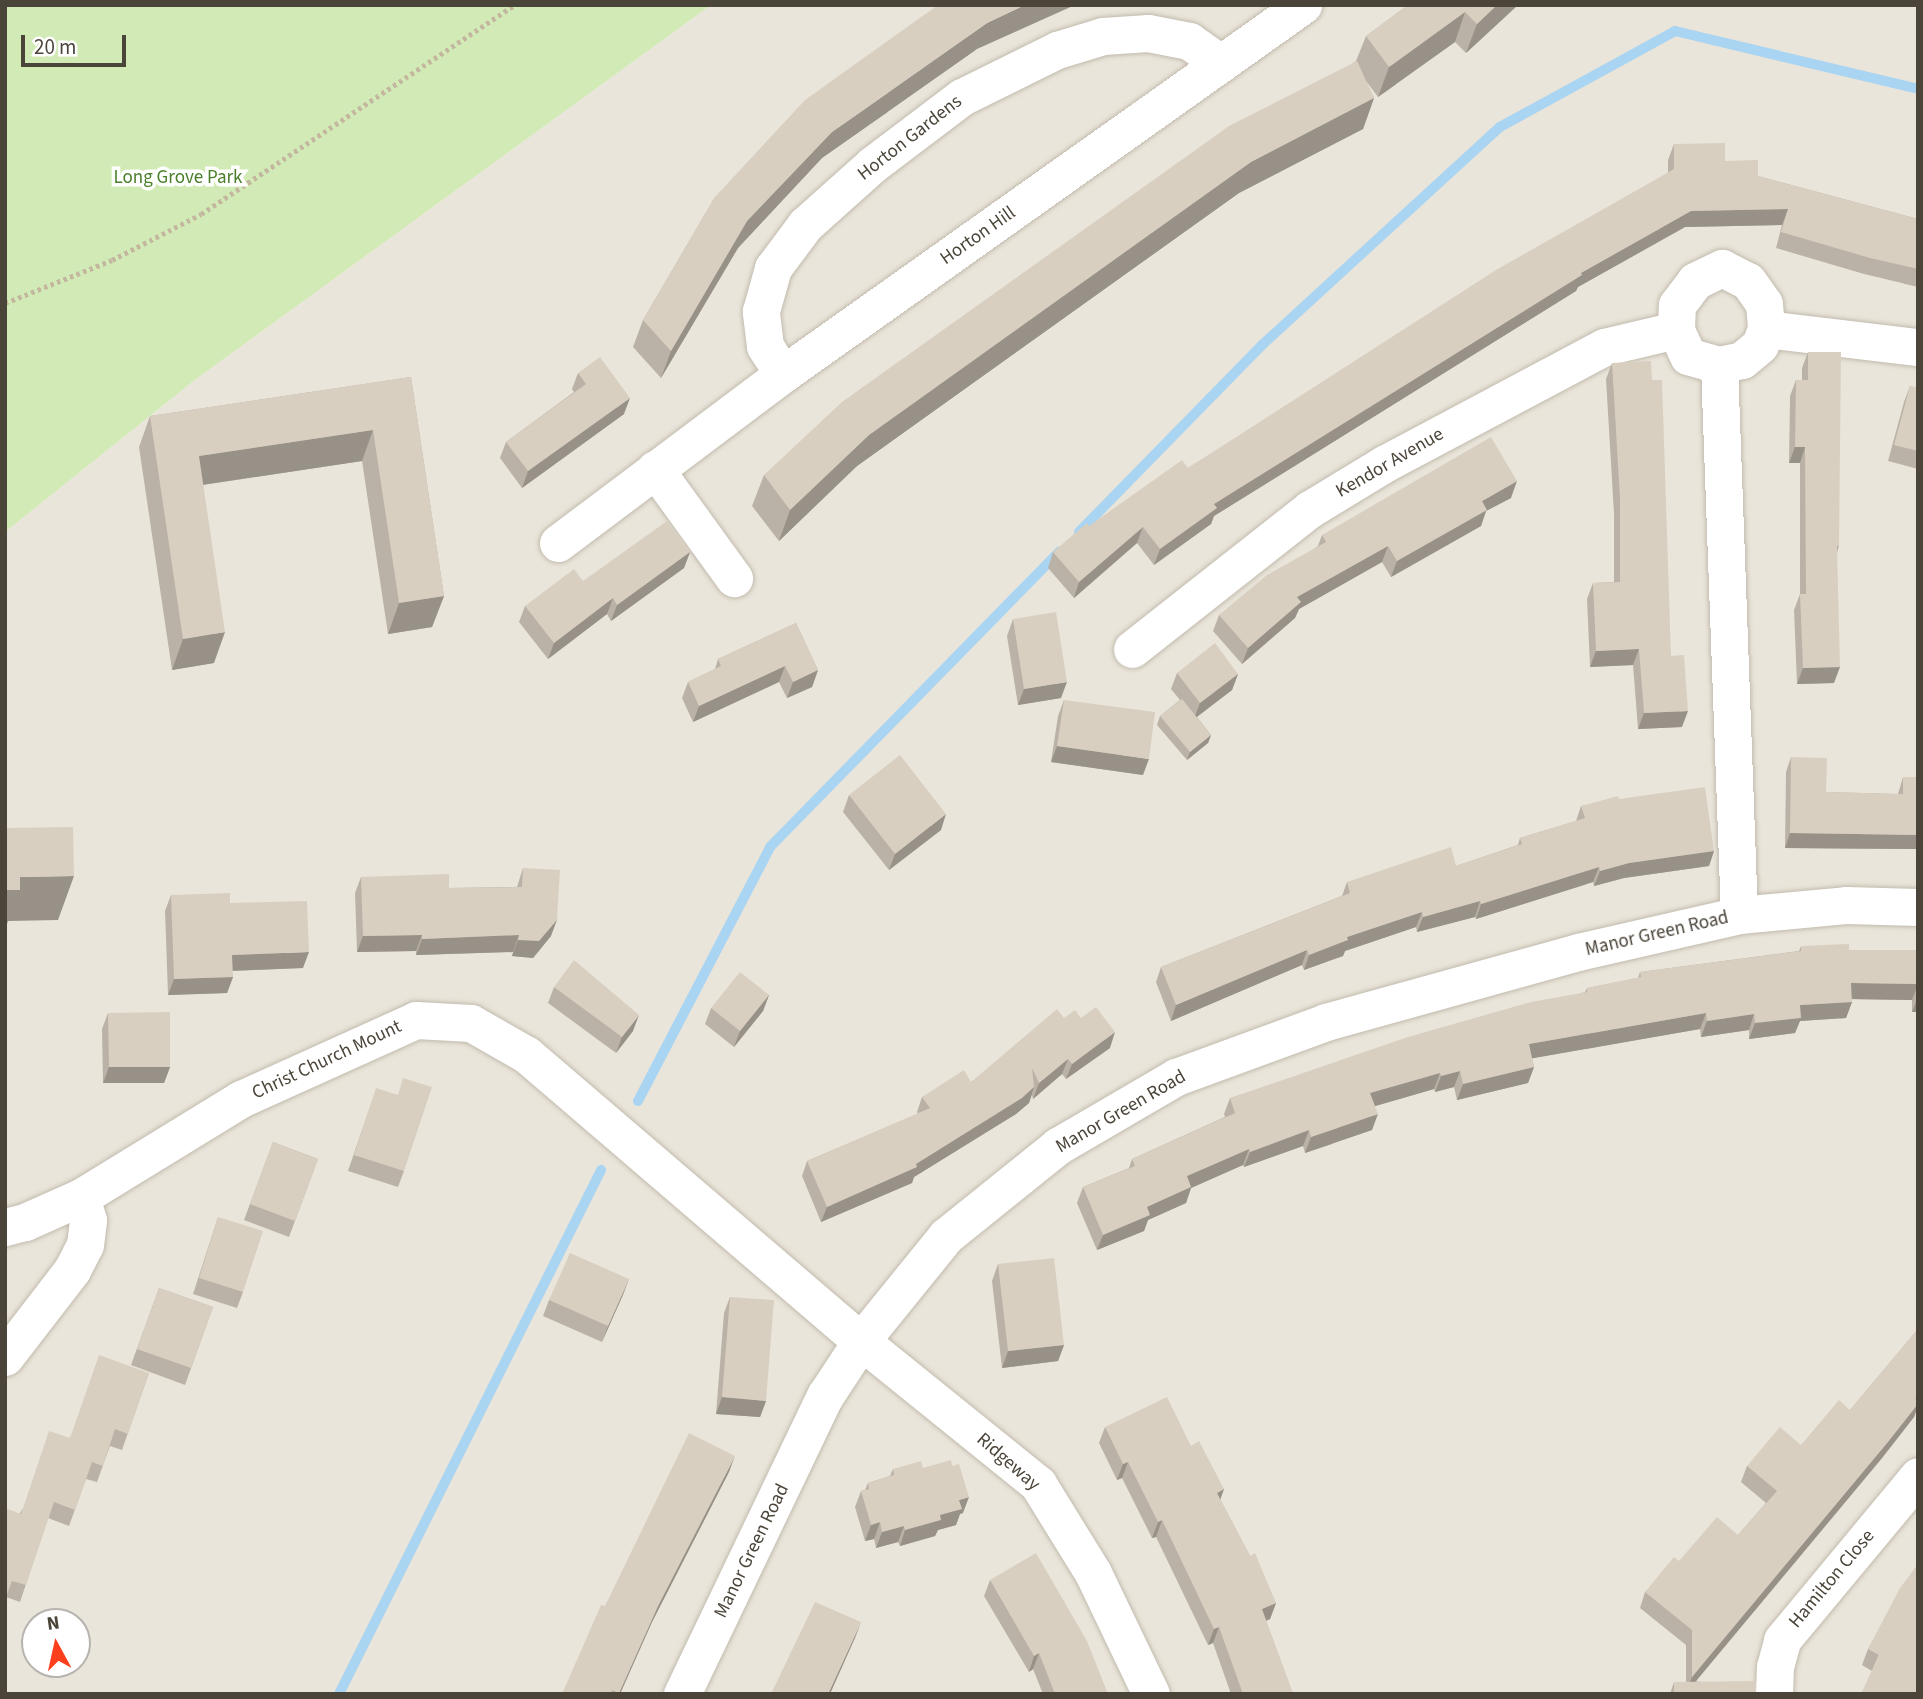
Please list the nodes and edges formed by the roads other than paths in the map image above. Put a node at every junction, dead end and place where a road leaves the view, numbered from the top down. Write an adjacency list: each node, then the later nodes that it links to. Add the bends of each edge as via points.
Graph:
1 (1303, 5): 2 (street, Horton Hill)
2 (1221, 63): 7 (street, Horton Hill); 7 (street, Horton Gardens, via 1189,41 1148,33 1103,36 1057,50 962,97 872,165 805,225 773,268 761,311 765,346)
3 (1766, 329): 4 (street, via 1764,304 1748,281 1722,268 1695,281 1677,305); 5 (street); 6 (street, via 1760,345 1742,360)
4 (1676, 330): 6 (street, via 1688,356); 11 (street, Kendor Avenue, via 1604,347 1384,464 1310,509)
5 (1918, 347)
6 (1719, 365): 13 (street)
7 (783, 374): 8 (street, Horton Hill)
8 (654, 469): 9 (street, Horton Hill); 10 (street)
9 (558, 543)
10 (734, 578)
11 (1132, 649)
12 (1918, 907): 13 (street, Manor Green Road, via 1846,905)
13 (1739, 915): 17 (street, Manor Green Road, via 1578,951 1326,1022 1176,1077 1058,1146 946,1236)
14 (81, 1197): 15 (street, Christ Church Mount); 16 (street, via 88,1220 85,1245 72,1270); 17 (street, Christ Church Mount, via 240,1100 323,1060 415,1020 471,1023 527,1055)
15 (5, 1227)
16 (9, 1339)
17 (861, 1341): 19 (street, Manor Green Road, via 825,1396); 20 (street, Ridgeway, via 1038,1484 1093,1573)
18 (1918, 1476): 21 (street, Hamilton Close, via 1782,1640)
19 (682, 1694)
20 (1150, 1694)
21 (1774, 1694)

